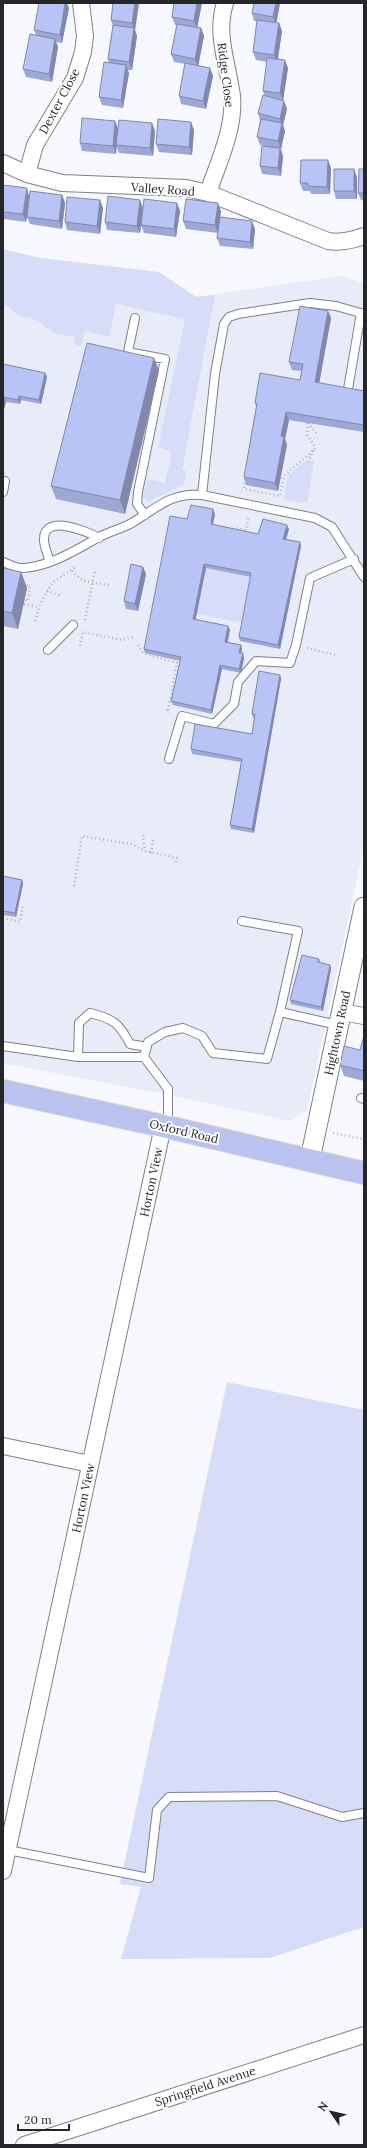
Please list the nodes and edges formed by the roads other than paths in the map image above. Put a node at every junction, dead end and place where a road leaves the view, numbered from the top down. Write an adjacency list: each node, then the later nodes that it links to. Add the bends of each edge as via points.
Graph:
1 (80, 3): 4 (street, Dexter Close, via 85,36 75,78 35,145)
2 (225, 3): 5 (street, Ridge Close, via 220,18 232,97 231,117)
3 (3, 163): 4 (street, Valley Road)
4 (27, 174): 5 (street, Valley Road, via 62,183 186,188)
5 (208, 193): 6 (street, Valley Road, via 328,241 350,242)
6 (364, 236)
7 (362, 313): 9 (lane); 12 (lane, via 310,303 229,317 224,324 215,374)
8 (135, 318): 13 (lane, via 128,352 164,359 138,492 137,504)
9 (347, 395)
10 (6, 481): 11 (lane)
11 (3, 492)
12 (202, 495): 13 (lane, via 188,494 168,500); 15 (lane, via 315,518 332,527)
13 (145, 515): 14 (lane)
14 (99, 538): 17 (lane, via 80,550); 17 (lane, via 90,533 54,525 47,530 44,540)
15 (354, 559): 18 (lane); 21 (lane, via 310,578 290,663 256,661 238,682 234,704 214,724 182,716)
16 (3, 562): 17 (lane, via 23,569)
17 (50, 562)
18 (364, 577)
19 (73, 625): 20 (lane)
20 (48, 650)
21 (169, 759)
22 (364, 907): 26 (street, Hightown Road)
23 (242, 921): 24 (lane, via 298,931)
24 (280, 1012): 26 (lane); 28 (lane, via 267,1060 213,1053 202,1036 184,1028 165,1032 148,1042)
25 (364, 1016): 26 (street)
26 (339, 1019): 33 (street, Hightown Road)
27 (3, 1046): 29 (lane)
28 (147, 1047): 29 (lane, via 130,1044 122,1030 109,1017 90,1013 79,1023); 30 (lane)
29 (78, 1057): 30 (lane)
30 (144, 1057): 32 (lane, via 168,1089)
31 (3, 1091): 32 (main road, Oxford Road)
32 (165, 1126): 33 (main road, Oxford Road); 36 (street, Horton View)
33 (310, 1159): 34 (main road, Oxford Road)
34 (364, 1173)
35 (3, 1446): 36 (street)
36 (90, 1464): 38 (street, Horton View)
37 (364, 1813): 38 (lane, via 342,1817 277,1796 170,1797 156,1810 149,1878)
38 (5, 1849): 39 (street, Horton View)
39 (3, 1871)
40 (364, 2034): 41 (street, Springfield Avenue)
41 (24, 2145)

